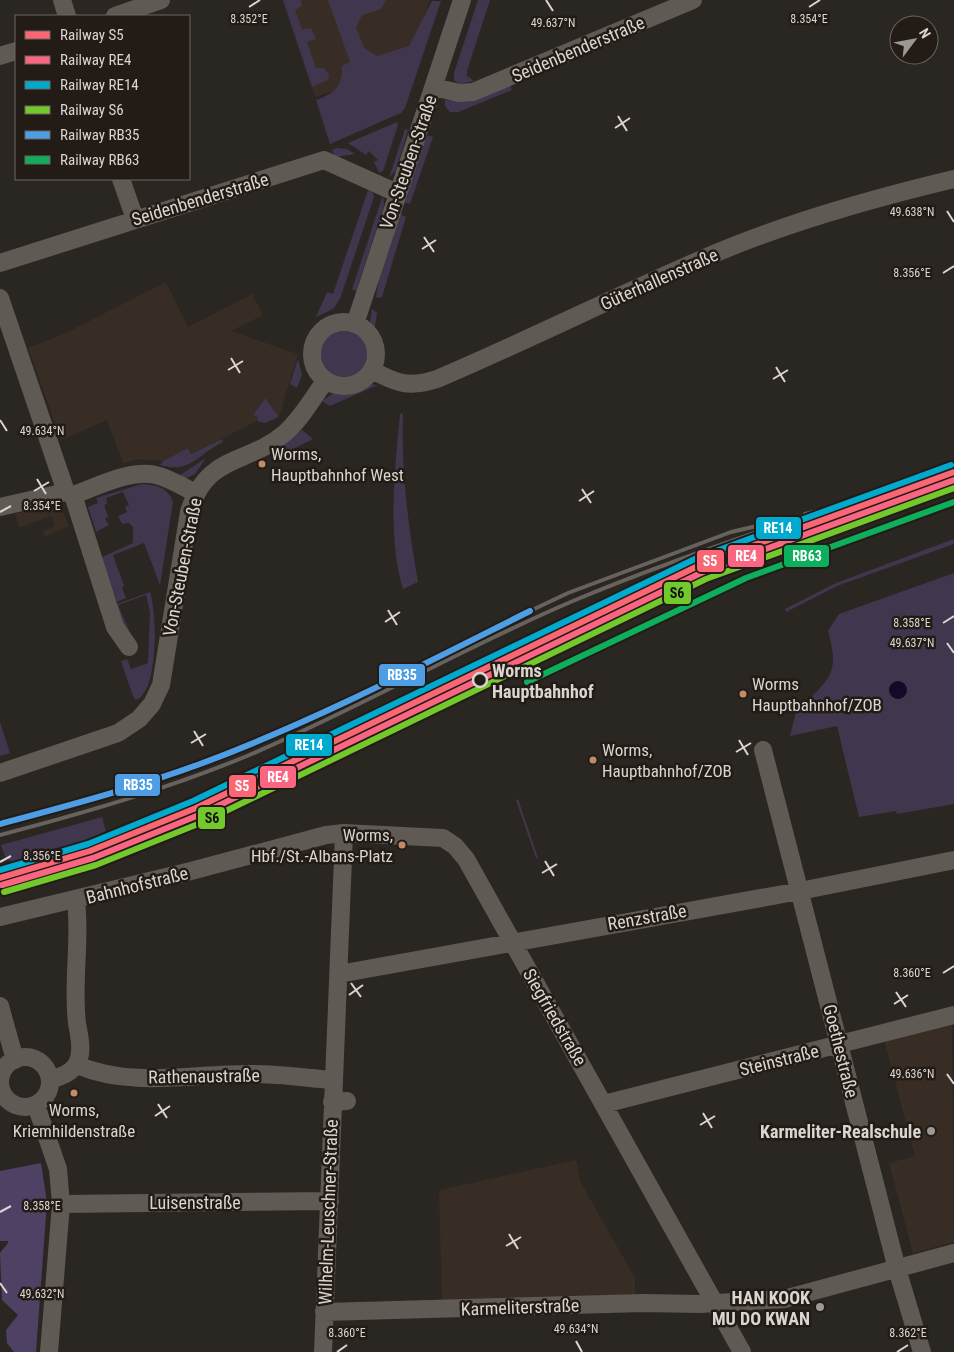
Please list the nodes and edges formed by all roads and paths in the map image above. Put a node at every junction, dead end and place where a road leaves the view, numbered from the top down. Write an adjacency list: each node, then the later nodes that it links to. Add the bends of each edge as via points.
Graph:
1 (62, 0): 5 (street)
2 (161, 0): 6 (street)
3 (462, 0): 9 (street, Von-Steuben-Straße)
4 (693, 0): 9 (street, Seidenbenderstraße, via 473,92 458,94)
5 (67, 15)
6 (118, 15)
7 (15, 51): 8 (street)
8 (0, 56)
9 (434, 87): 12 (street, Von-Steuben-Straße)
10 (121, 180): 13 (street)
11 (954, 180): 17 (street, Güterhallenstraße, via 849,207 717,253 437,379 412,385 396,382)
12 (397, 193): 13 (street, Seidenbenderstraße, via 324,160); 16 (street, Von-Steuben-Straße)
13 (135, 219): 14 (street, Seidenbenderstraße)
14 (0, 263)
15 (0, 298): 19 (street)
16 (355, 324): 17 (street, via 373,340 376,358); 18 (street, via 342,322 330,325 316,337 312,361)
17 (372, 370): 18 (street, via 354,385 342,387)
18 (325, 381): 20 (street, Von-Steuben-Straße, via 286,433 213,471)
19 (69, 493): 20 (street, via 143,474 164,478); 21 (street); 22 (street, via 115,627)
20 (195, 493): 24 (street, Von-Steuben-Straße, via 189,512 161,684 152,704 139,720 118,733)
21 (0, 507)
22 (129, 647)
23 (763, 750): 30 (street, Goethestraße)
24 (20, 765): 25 (street); 26 (street)
25 (0, 768)
26 (0, 773)
27 (344, 833): 28 (street, Siegfriedstraße, via 318,836); 33 (street, Siegfriedstraße, via 425,836 449,841 466,859); 34 (street, Wilhelm-Leuschner-Straße)
28 (274, 849): 31 (street, Bahnhofstraße)
29 (954, 860): 30 (street, Renzstraße)
30 (800, 890): 33 (street, Renzstraße); 37 (street, Goethestraße)
31 (76, 900): 32 (street, Bahnhofstraße); 39 (street, via 78,925 74,992 80,1055)
32 (0, 917)
33 (513, 943): 34 (street, Renzstraße); 43 (street, Siegfriedstraße)
34 (339, 974): 41 (street, Wilhelm-Leuschner-Straße)
35 (0, 1006): 38 (street)
36 (954, 1015): 37 (street, Steinstraße)
37 (840, 1044): 43 (street, Steinstraße); 48 (street, Goethestraße)
38 (14, 1060): 40 (street, via 24,1057 36,1060 46,1068); 42 (street, via 3,1072)
39 (77, 1064): 40 (street, via 67,1073); 41 (street, Rathenaustraße, via 101,1074 135,1078 250,1074)
40 (50, 1080): 44 (street, via 46,1097)
41 (332, 1080): 45 (street, Wilhelm-Leuschner-Straße, via 340,1102)
42 (0, 1088): 44 (street, via 16,1106)
43 (604, 1104): 49 (street, Siegfriedstraße)
44 (36, 1105): 46 (street, via 58,1169)
45 (330, 1201): 46 (street, Luisenstraße); 50 (street, Wilhelm-Leuschner-Straße)
46 (61, 1204): 51 (street)
47 (954, 1253): 48 (street, Karmeliterstraße)
48 (897, 1269): 49 (street, Karmeliterstraße, via 784,1299); 54 (street, Goethestraße)
49 (715, 1303): 50 (street, Karmeliterstraße); 53 (street, Siegfriedstraße)
50 (324, 1312): 52 (street, Wilhelm-Leuschner-Straße)
51 (49, 1352)
52 (323, 1352)
53 (742, 1352)
54 (922, 1352)

